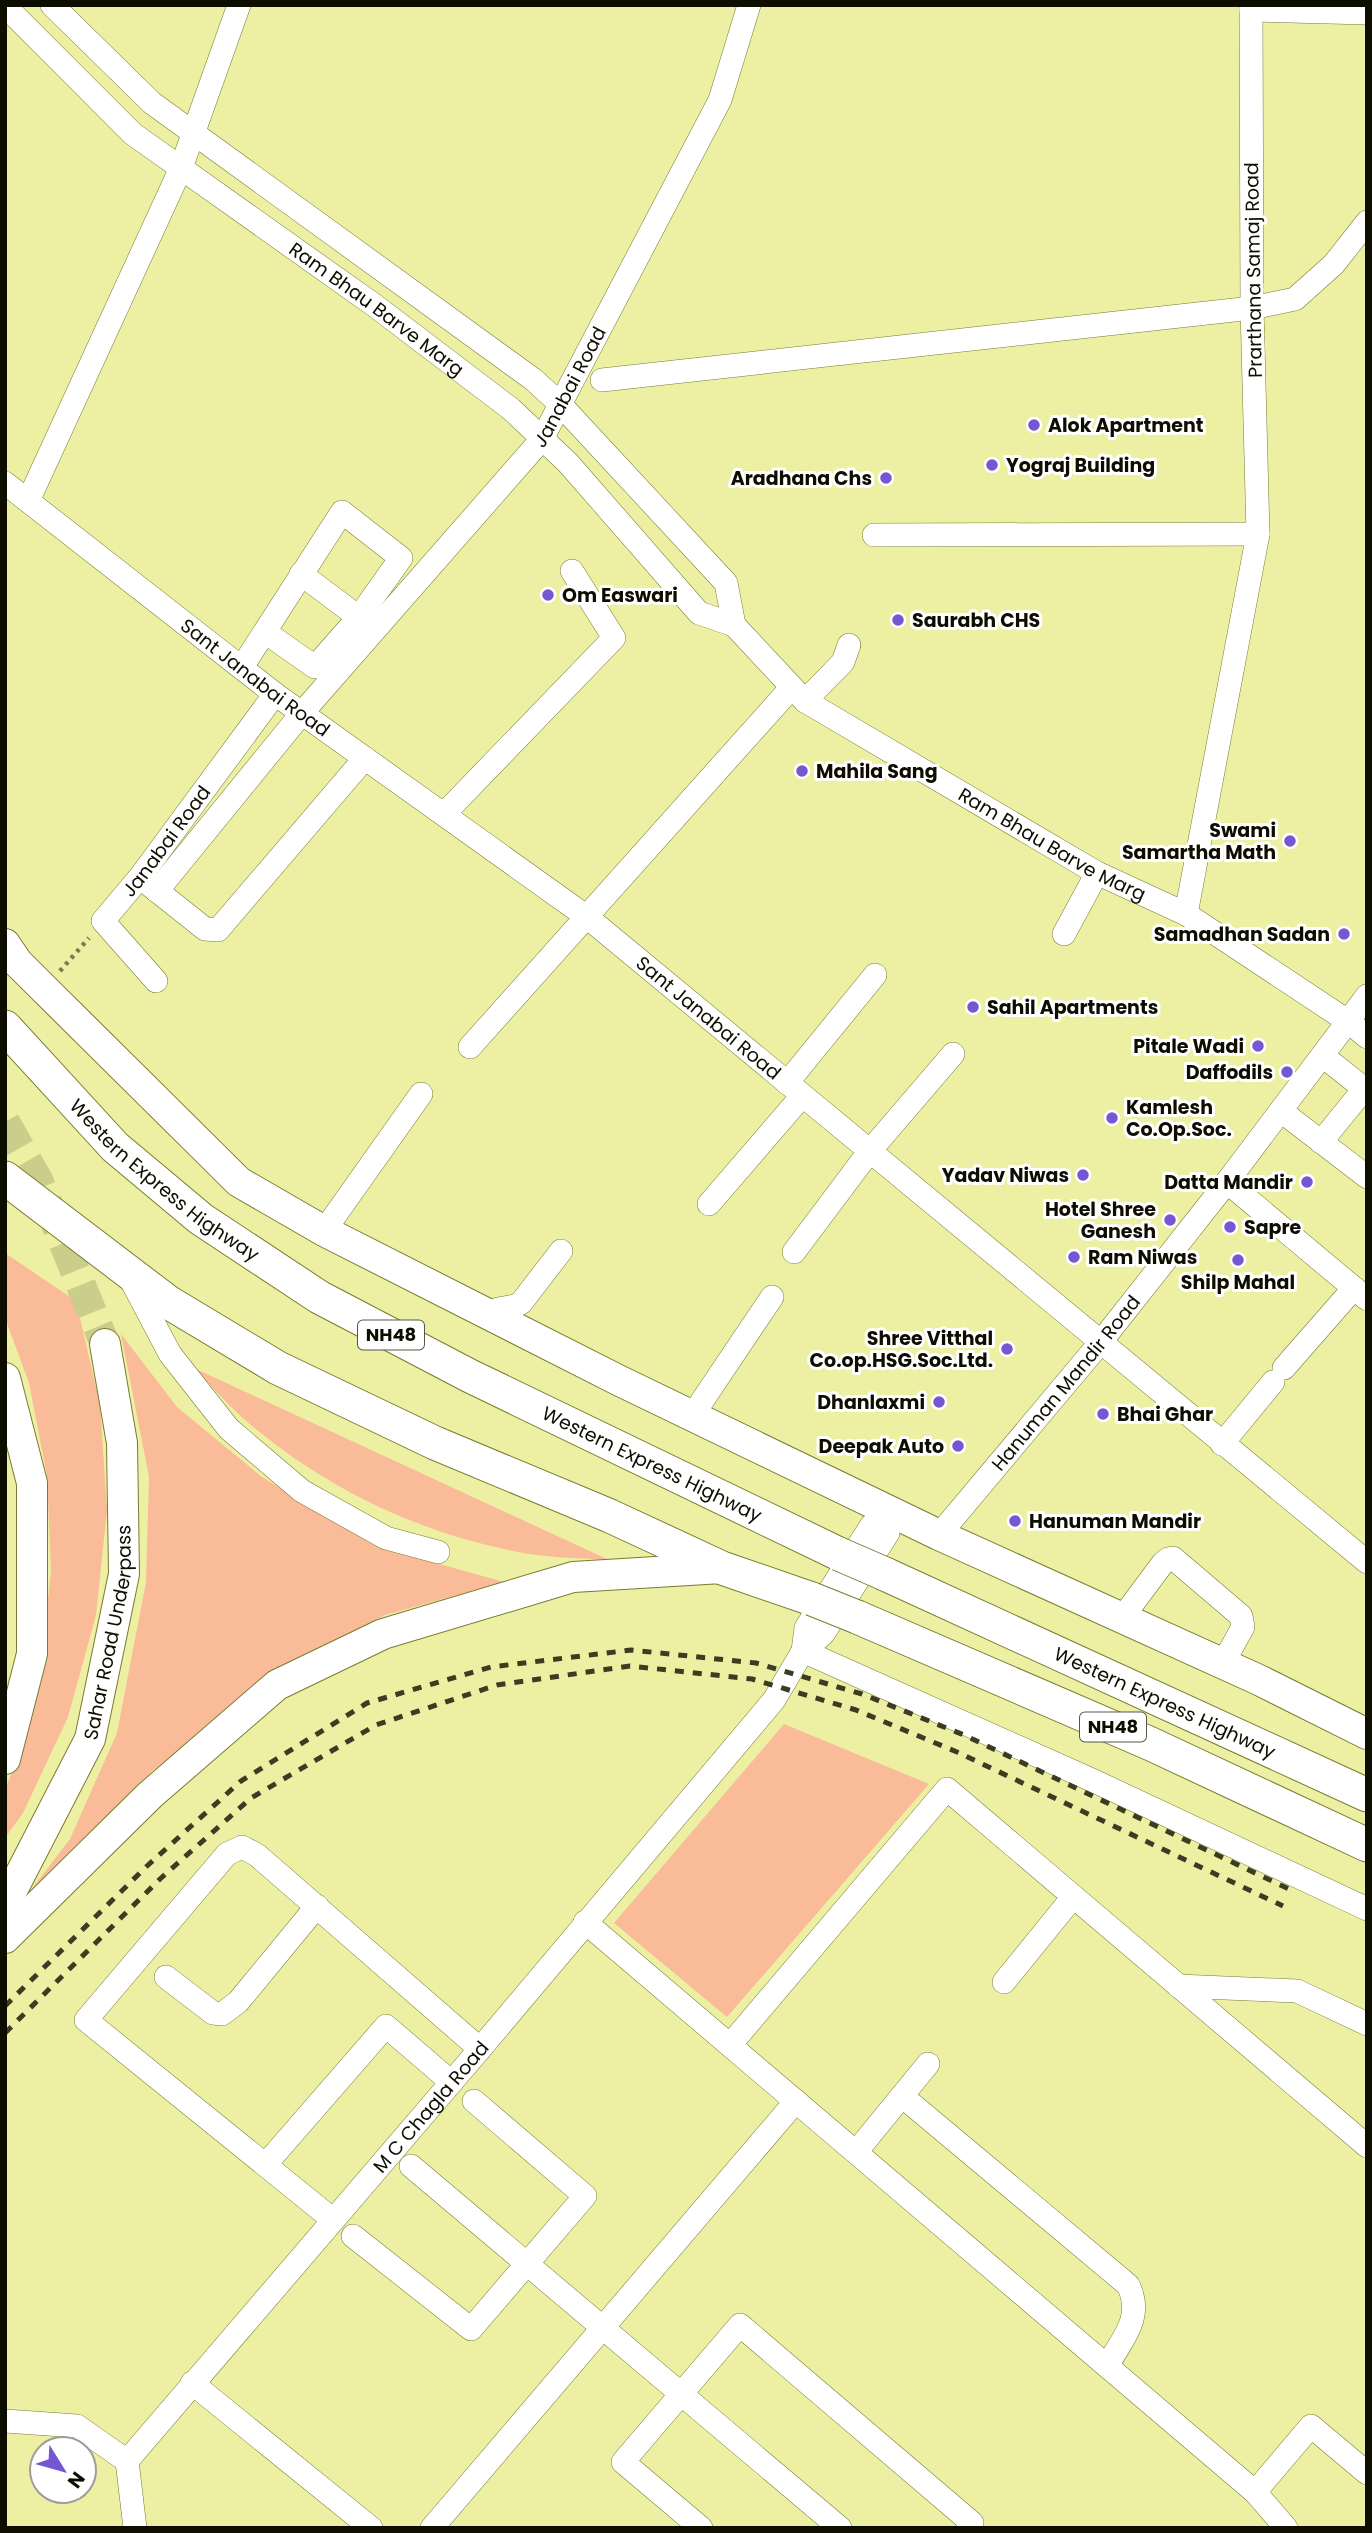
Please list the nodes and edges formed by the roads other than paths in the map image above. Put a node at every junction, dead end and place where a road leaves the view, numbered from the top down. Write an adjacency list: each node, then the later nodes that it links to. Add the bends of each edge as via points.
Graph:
1 (52, 5): 7 (street, Ram Bhau Barve Marg, via 152,103)
2 (239, 5): 7 (street)
3 (749, 5): 12 (street, Janabai Road, via 720,100)
4 (5, 6): 8 (street, Ram Bhau Barve Marg, via 133,134)
5 (1251, 8): 6 (street); 10 (street, Prarthana Samaj Road)
6 (1367, 13)
7 (194, 134): 8 (street); 12 (street, Ram Bhau Barve Marg, via 534,380)
8 (181, 168): 13 (street, Ram Bhau Barve Marg, via 374,305 511,409); 15 (street)
9 (1367, 222): 10 (street, via 1334,264 1295,299)
10 (1252, 307): 11 (street); 16 (street, Prarthana Samaj Road)
11 (602, 380)
12 (560, 404): 13 (street, Janabai Road); 21 (street, Ram Bhau Barve Marg, via 726,583)
13 (542, 439): 20 (street, Janabai Road); 21 (street, Ram Bhau Barve Marg, via 699,613)
14 (5, 483): 15 (street, Sant Janabai Road)
15 (29, 499): 24 (street, Sant Janabai Road)
16 (1258, 534): 17 (street); 32 (street, Prarthana Samaj Road)
17 (874, 535)
18 (572, 571): 29 (street, via 614,638)
19 (301, 574): 20 (street); 20 (street, via 342,512 401,558); 22 (street)
20 (367, 623): 22 (street, via 315,667); 27 (street, Janabai Road)
21 (734, 625): 26 (street, Ram Bhau Barve Marg)
22 (265, 632): 24 (street)
23 (849, 645): 26 (street, via 843,662)
24 (242, 667): 25 (street, Sant Janabai Road)
25 (275, 694): 27 (street, Sant Janabai Road); 31 (street, Janabai Road)
26 (798, 695): 30 (street, Ram Bhau Barve Marg); 33 (street)
27 (302, 713): 28 (street, Sant Janabai Road); 31 (street, Janabai Road)
28 (365, 758): 29 (street, Sant Janabai Road); 31 (street, via 218,930 205,929)
29 (444, 814): 33 (street, Sant Janabai Road)
30 (1097, 873): 32 (street, Ram Bhau Barve Marg); 34 (street)
31 (148, 884): 37 (street, Janabai Road, via 103,921)
32 (1186, 914): 39 (street, Ram Bhau Barve Marg)
33 (587, 917): 42 (street); 45 (street, Sant Janabai Road)
34 (1064, 934)
35 (5, 944): 55 (main road, via 18,963 239,1182)
36 (875, 975): 45 (street)
37 (156, 981)
38 (1367, 996): 39 (street, Hanuman Mandir Road)
39 (1349, 1022): 41 (street, Ram Bhau Barve Marg); 44 (street, Hanuman Mandir Road)
40 (5, 1027): 77 (highway, Western Express Highway / NH48, bridge, via 115,1147 201,1219 319,1297 470,1376 839,1554)
41 (1367, 1037)
42 (470, 1047)
43 (953, 1054): 50 (street)
44 (1323, 1056): 46 (street); 48 (street, Hanuman Mandir Road)
45 (794, 1089): 50 (street, Sant Janabai Road); 54 (street)
46 (1366, 1090): 49 (street)
47 (421, 1094): 55 (street)
48 (1281, 1111): 49 (street); 53 (street, Hanuman Mandir Road)
49 (1321, 1142): 51 (street)
50 (869, 1152): 57 (street); 62 (street, Sant Janabai Road)
51 (1367, 1177)
52 (5, 1178): 58 (highway, NH48)
53 (1227, 1182): 59 (street); 62 (street, Hanuman Mandir Road)
54 (709, 1204)
55 (324, 1231): 61 (main road)
56 (561, 1251): 61 (street, via 521,1303 498,1309)
57 (794, 1252)
58 (127, 1272): 69 (street, via 170,1354 229,1429 302,1491 386,1538); 71 (highway, NH48, via 278,1368 435,1443)
59 (1360, 1293): 66 (street, via 1279,1375)
60 (772, 1297): 65 (street)
61 (493, 1317): 65 (main road)
62 (1100, 1343): 66 (street, Sant Janabai Road); 68 (street, Hanuman Mandir Road)
63 (105, 1344): 80 (main road, Sahar Road Underpass, via 122,1443 124,1574 90,1739)
64 (5, 1378): 76 (main road, via 32,1483 32,1654)
65 (692, 1416): 67 (main road)
66 (1222, 1444): 70 (street, Sant Janabai Road)
67 (890, 1512): 68 (main road); 73 (street, M C Chagla Road, via 888,1532 822,1634)
68 (939, 1535): 72 (main road)
69 (438, 1552)
70 (1367, 1562)
71 (722, 1567): 78 (highway, NH48, bridge, via 857,1617 1151,1744); 84 (main road, via 573,1577 383,1634 277,1685 150,1795)
72 (1126, 1612): 74 (main road); 74 (street, via 1163,1563 1173,1558 1241,1616 1243,1627)
73 (803, 1651): 82 (street); 83 (street, M C Chagla Road, via 774,1700)
74 (1226, 1659): 75 (main road)
75 (1367, 1734)
76 (5, 1759)
77 (1367, 1795)
78 (1367, 1845)
79 (1073, 1897): 86 (street); 87 (street); 89 (street, via 947,1789)
80 (5, 1904)
81 (317, 1906): 85 (street, via 238,2002 222,2014 213,2013); 90 (street); 98 (street, via 257,1855 242,1847 227,1854 86,2020)
82 (1367, 1909)
83 (585, 1922): 89 (street); 90 (street, M C Chagla Road)
84 (5, 1938)
85 (166, 1976)
86 (1004, 1982)
87 (1178, 1986): 88 (street, via 1297,1991); 96 (street)
88 (1367, 2024)
89 (730, 2045): 95 (street)
90 (480, 2049): 92 (street, M C Chagla Road)
91 (929, 2064): 93 (street)
92 (450, 2081): 98 (street, via 386,2026); 100 (street, M C Chagla Road)
93 (902, 2096): 97 (street); 104 (street, via 1128,2285 1134,2297 1134,2319)
94 (474, 2101): 102 (street, via 585,2196)
95 (796, 2101): 97 (street); 103 (street)
96 (1367, 2146)
97 (856, 2152): 104 (street)
98 (265, 2164): 100 (street)
99 (411, 2166): 102 (street)
100 (332, 2219): 105 (street, M C Chagla Road)
101 (353, 2236): 102 (street, via 471,2329)
102 (528, 2263): 103 (street)
103 (604, 2327): 106 (street); 113 (street)
104 (1107, 2366): 110 (street)
105 (192, 2383): 108 (street, M C Chagla Road); 112 (street)
106 (682, 2393): 114 (street, via 624,2462); 115 (street); 116 (street, via 740,2325 972,2523)
107 (5, 2421): 108 (street, via 77,2426)
108 (127, 2461): 111 (street)
109 (1367, 2473): 110 (street, via 1311,2426)
110 (1255, 2492): 117 (street)
111 (135, 2528)
112 (371, 2528)
113 (432, 2528)
114 (701, 2528)
115 (840, 2528)
116 (968, 2528)
117 (1286, 2528)

